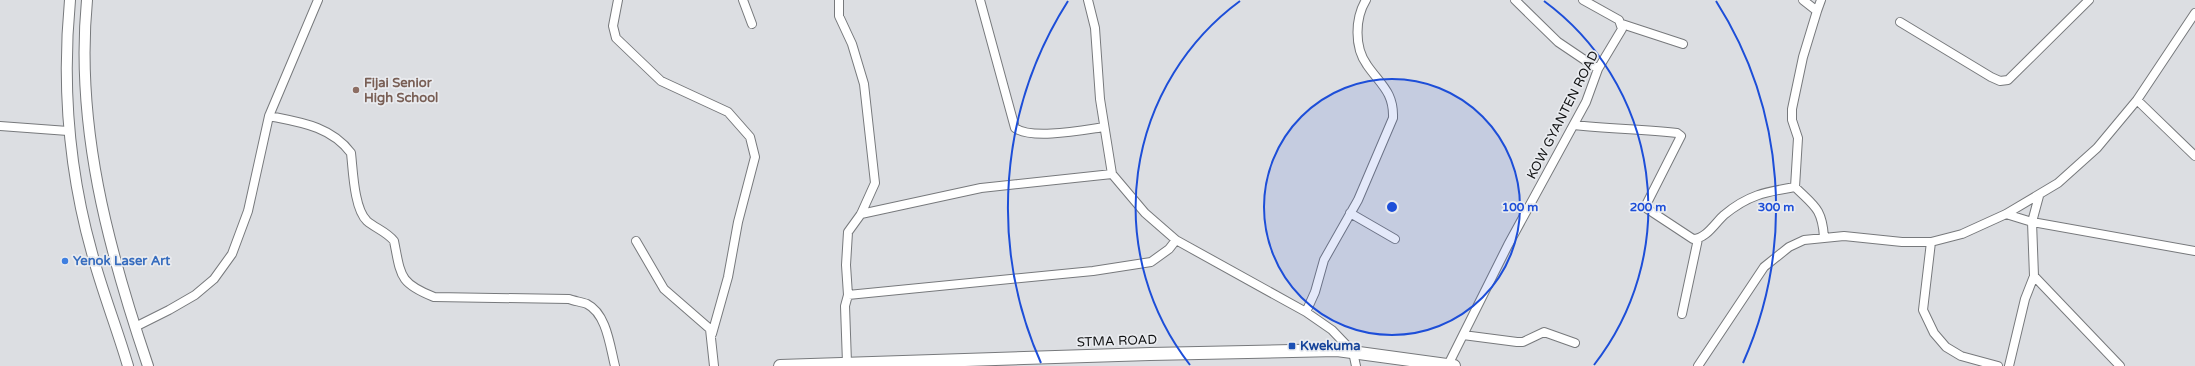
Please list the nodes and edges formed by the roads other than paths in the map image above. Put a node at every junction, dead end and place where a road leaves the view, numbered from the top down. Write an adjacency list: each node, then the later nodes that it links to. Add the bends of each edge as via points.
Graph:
1 (70, 0): 27 (street, via 66,99)
2 (87, 0): 47 (street, via 85,98 94,171 112,249)
3 (318, 0): 23 (street)
4 (618, 0): 49 (street, via 613,26 616,38 661,81 728,112 750,137 755,157 738,222 728,277)
5 (743, 0): 18 (street)
6 (839, 0): 33 (street, via 839,16 852,44 864,84 875,177 874,188)
7 (980, 0): 26 (street, via 1015,128 1025,132 1052,132)
8 (1088, 0): 26 (street, via 1095,28)
9 (1366, 0): 32 (street, via 1358,28 1358,42 1366,64 1386,87 1393,118)
10 (1515, 0): 21 (street, via 1558,42)
11 (1583, 0): 19 (street)
12 (1802, 0): 15 (street)
13 (1821, 0): 15 (street)
14 (2089, 0): 17 (street, via 2008,80 2000,81)
15 (1817, 11): 30 (street, via 1803,57 1792,110 1792,120 1798,138)
16 (2195, 13): 22 (street)
17 (1900, 22)
18 (752, 24)
19 (1622, 24): 20 (street); 21 (street, KOW GYANTEN ROAD)
20 (1683, 44)
21 (1598, 69): 24 (street, KOW GYANTEN ROAD)
22 (2136, 100): 28 (street); 31 (street, via 2097,148 2058,183)
23 (270, 116): 47 (street, via 248,211 232,254 214,279 195,295); 56 (street, via 315,126 347,147 351,153 360,212 366,220 394,241 401,275 416,290 434,297 569,299 587,304 596,311 604,324)
24 (1574, 125): 38 (street, via 1612,129 1638,128 1677,133 1681,136 1646,208 1693,239); 50 (street, KOW GYANTEN ROAD)
25 (0, 126): 27 (street)
26 (1104, 127): 29 (street)
27 (68, 131): 48 (street, via 92,252)
28 (2195, 156)
29 (1112, 174): 33 (street, via 981,188); 39 (street, via 1145,213)
30 (1795, 187): 36 (street, via 1814,204 1823,221); 38 (street, via 1756,194 1725,215)
31 (2039, 196): 34 (street); 35 (street)
32 (1350, 213): 37 (street); 45 (street, via 1324,260)
33 (861, 214): 44 (street, via 848,232)
34 (2006, 214): 35 (street); 41 (street, via 1962,234)
35 (2032, 222): 42 (street); 43 (street)
36 (1824, 237): 41 (street); 61 (street, via 1804,240 1789,247 1764,267)
37 (1396, 239)
38 (1698, 239): 46 (street)
39 (1176, 240): 44 (street, via 1151,262 1093,271); 45 (street)
40 (636, 241): 49 (street, via 664,289 710,329)
41 (1931, 242): 62 (street, via 1923,310 1934,333 1946,347 1961,356)
42 (2195, 251)
43 (2034, 276): 63 (street, via 2025,300); 64 (street)
44 (848, 295): 53 (street, via 845,306)
45 (1306, 312): 52 (street, via 1332,330)
46 (1682, 314)
47 (135, 327): 48 (street); 55 (street)
48 (119, 334): 54 (street)
49 (712, 334): 57 (street)
50 (1463, 335): 51 (street, via 1523,342 1544,332); 60 (street, KOW GYANTEN ROAD)
51 (1575, 343)
52 (1353, 352): 53 (main road, STMA ROAD, via 1337,350 1150,354); 59 (street); 60 (main road, STMA ROAD)
53 (847, 363): 58 (main road, STMA ROAD)
54 (128, 366)
55 (148, 366)
56 (615, 366)
57 (714, 366)
58 (780, 366)
59 (1356, 366)
60 (1451, 366)
61 (1698, 366)
62 (1998, 366)
63 (2009, 366)
64 (2120, 366)

